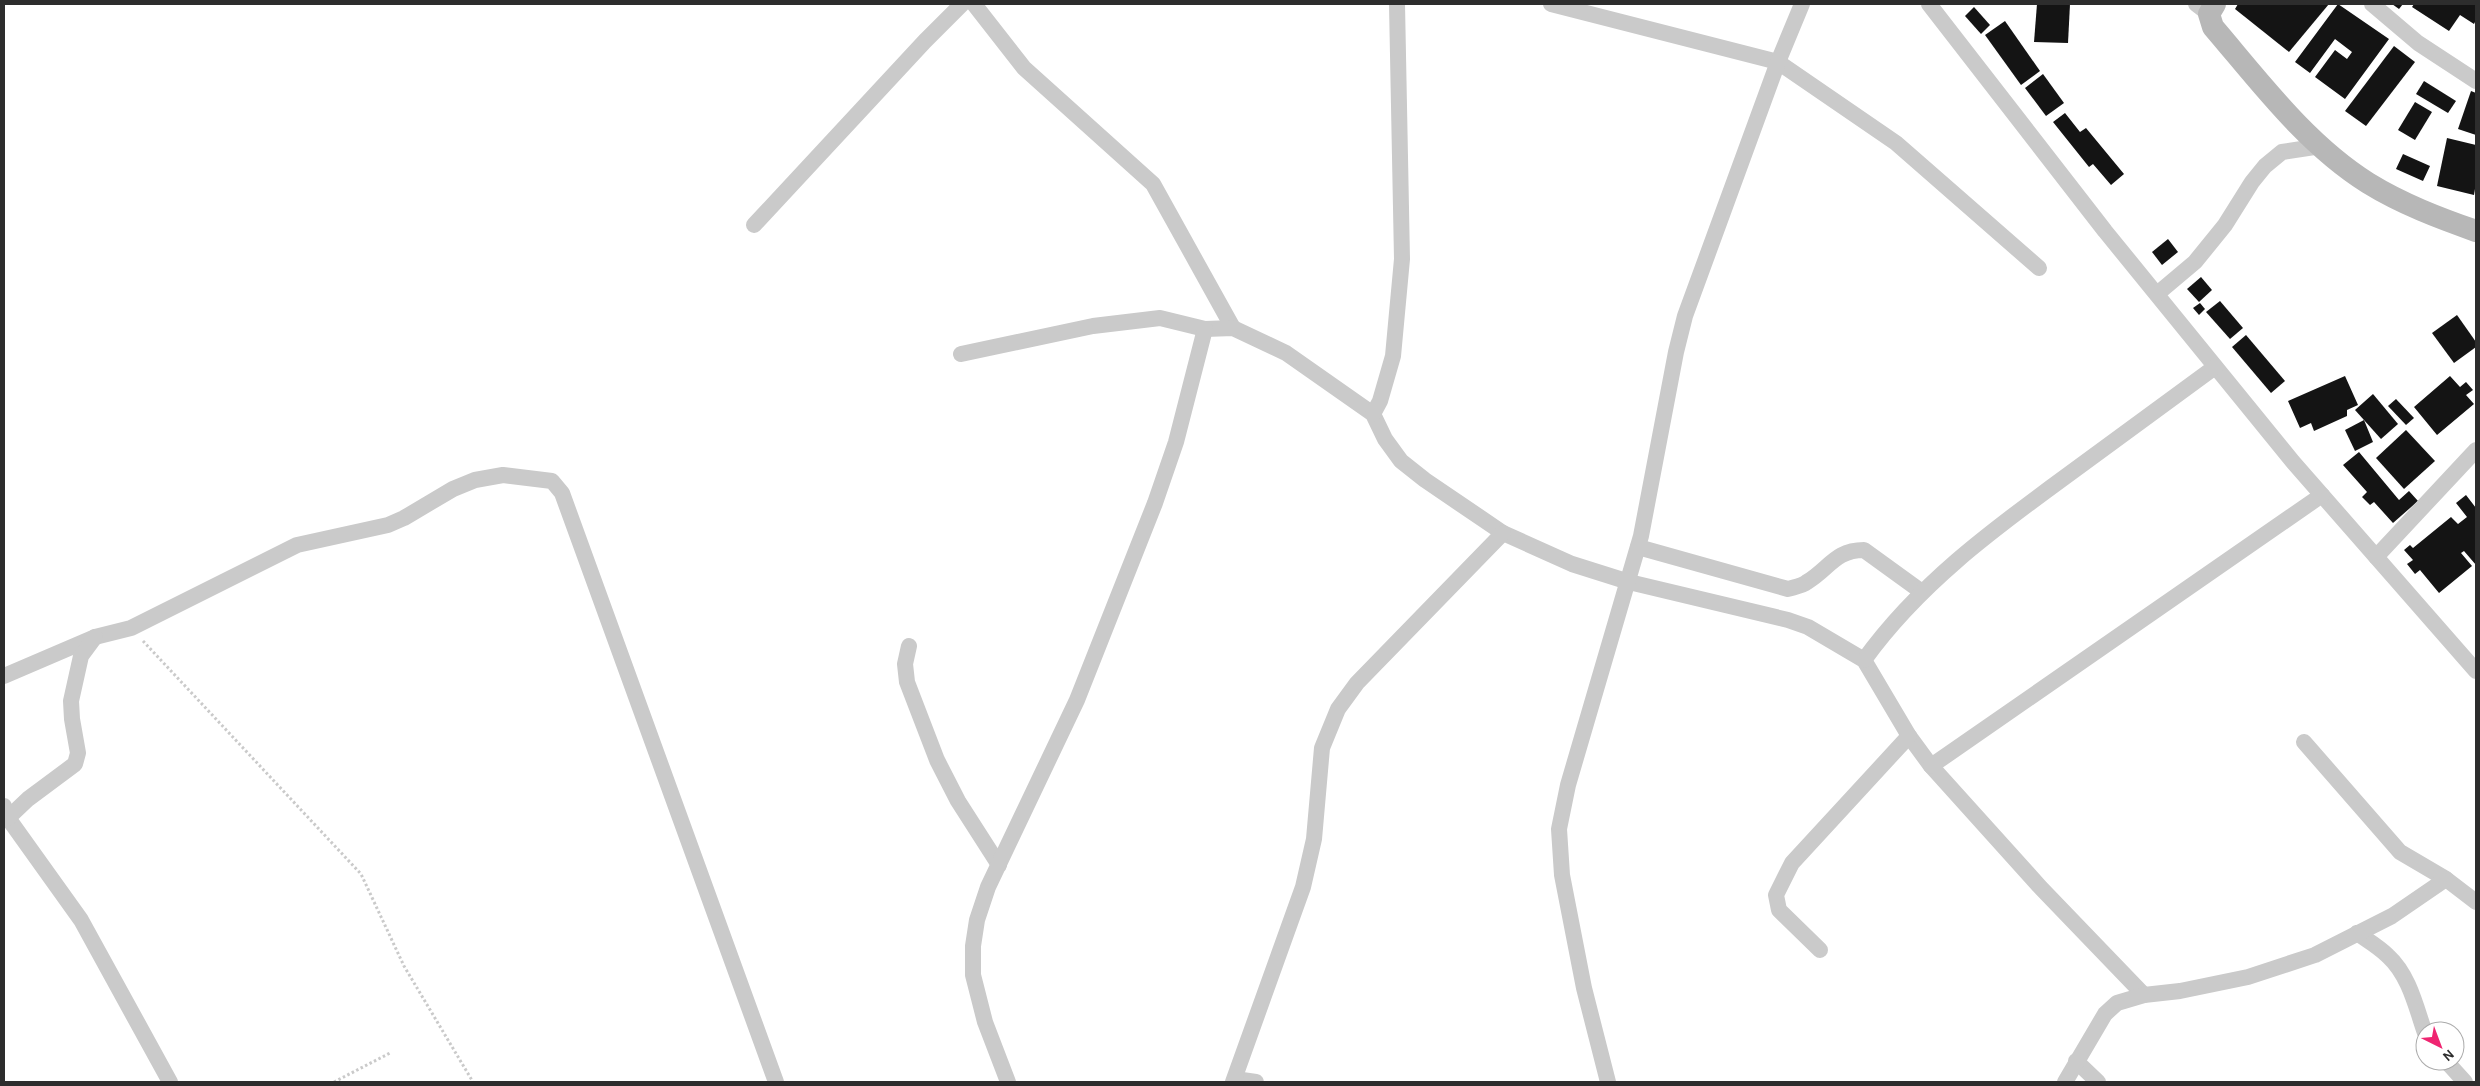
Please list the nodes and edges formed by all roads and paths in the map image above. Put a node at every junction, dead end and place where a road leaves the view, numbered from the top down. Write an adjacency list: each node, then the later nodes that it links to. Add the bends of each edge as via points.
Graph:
1 (962, 4): 12 (street)
2 (974, 4): 16 (street, via 1024,68 1153,184)
3 (1397, 4): 20 (street, via 1402,259 1393,356 1380,401)
4 (1550, 4): 9 (street)
5 (1802, 4): 9 (street)
6 (1929, 4): 15 (street, via 2105,232)
7 (2372, 4): 10 (street, via 2418,43)
8 (2207, 7): 11 (street, via 2213,27 2300,127)
9 (1778, 62): 14 (street, via 1896,143); 24 (street, via 1685,316)
10 (2476, 81)
11 (2321, 146): 13 (street, via 2392,197); 15 (street, via 2282,152 2265,166 2195,262)
12 (754, 225)
13 (2476, 231)
14 (2039, 268)
15 (2157, 294): 19 (street)
16 (1232, 328): 17 (street); 20 (street, via 1286,353)
17 (1205, 329): 18 (street, via 1160,318 1092,326); 38 (street, via 1176,442 1155,503 1077,700)
18 (961, 354)
19 (2215, 367): 22 (street); 27 (street, via 1991,530)
20 (1372, 414): 23 (street, via 1402,461)
21 (2476, 450): 25 (street)
22 (2322, 495): 25 (street); 36 (street)
23 (1503, 534): 26 (street, via 1572,564); 49 (street, via 1357,683 1338,709 1322,748 1314,840 1303,887)
24 (1638, 547): 26 (street); 27 (street, via 1788,589 1806,583 1838,556 1852,550 1864,550)
25 (2376, 557): 32 (street)
26 (1629, 582): 31 (street, via 1788,620 1808,627); 55 (street, via 1584,727 1559,829 1564,884 1584,988)
27 (1922, 592): 31 (street, via 1882,635)
28 (131, 628): 29 (street); 48 (street, via 297,545 388,525 475,480 503,475 552,481 562,493); 52 (path, via 361,874 404,966)
29 (95, 637): 33 (street); 37 (street, via 81,656 71,701 78,753 76,764)
30 (909, 646): 38 (street, via 905,664 907,682 937,760 958,801)
31 (1864, 660): 34 (street)
32 (2476, 671)
33 (4, 676)
34 (1909, 736): 36 (street); 42 (street, via 1792,863 1776,895 1779,910)
35 (2304, 742): 39 (street, via 2400,852)
36 (1931, 766): 43 (street, via 2041,888)
37 (6, 812): 50 (street, via 81,920)
38 (999, 864): 53 (street, via 977,920 973,975 985,1022)
39 (2446, 879): 40 (street); 41 (street, via 2392,916)
40 (2476, 902)
41 (2357, 933): 43 (street, via 2315,955 2248,977); 44 (street, via 2400,969)
42 (1820, 950)
43 (2144, 995): 46 (street, via 2118,1003 2105,1014)
44 (2420, 1021)
45 (390, 1053): 51 (path)
46 (2076, 1061): 56 (street); 57 (street)
47 (2455, 1071): 58 (street)
48 (771, 1080)
49 (1234, 1080): 54 (street)
50 (170, 1082)
51 (334, 1082)
52 (473, 1082)
53 (1008, 1082)
54 (1256, 1082)
55 (1608, 1082)
56 (2065, 1082)
57 (2098, 1082)
58 (2465, 1082)

